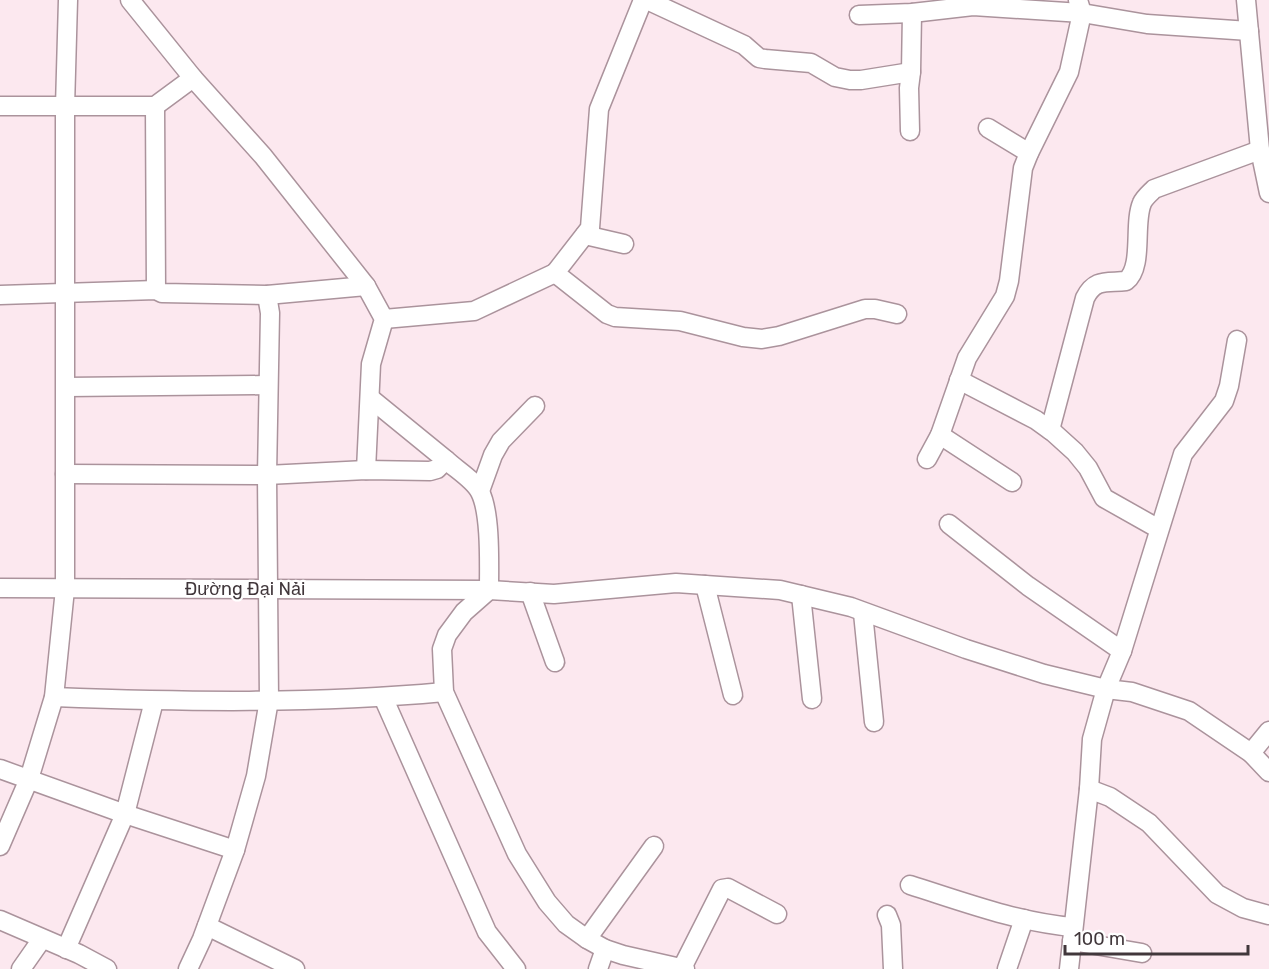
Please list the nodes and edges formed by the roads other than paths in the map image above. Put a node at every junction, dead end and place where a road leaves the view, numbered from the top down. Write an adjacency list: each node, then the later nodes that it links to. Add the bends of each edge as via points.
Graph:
1 (130, 0): 10 (street)
2 (645, 0): 9 (street, via 744,45 759,58 811,63 850,80); 19 (street, via 599,109 592,219)
3 (1246, 0): 8 (street)
4 (70, 2): 13 (street)
5 (1080, 7): 6 (street, via 973,6); 8 (street, via 1147,24); 17 (street, via 1069,72)
6 (912, 13): 7 (street); 9 (street)
7 (859, 15)
8 (1249, 31): 16 (street)
9 (911, 72): 15 (street)
10 (193, 78): 12 (street); 22 (street, via 263,156)
11 (0, 106): 13 (street)
12 (155, 106): 13 (street); 23 (street)
13 (65, 107): 24 (street)
14 (988, 128): 17 (street)
15 (910, 130)
16 (1260, 150): 18 (street); 35 (street, via 1154,189 1142,203 1134,273 1126,281 1090,287)
17 (1029, 153): 30 (street, via 1022,176 1005,296 973,346)
18 (1269, 193)
19 (585, 235): 20 (street); 21 (street)
20 (624, 244)
21 (555, 273): 27 (street, via 615,317 680,321 743,338 779,336 865,309); 28 (street, via 474,312)
22 (366, 286): 26 (street); 28 (street)
23 (156, 290): 24 (street); 26 (street)
24 (66, 293): 25 (street); 32 (street)
25 (0, 295)
26 (267, 295): 31 (street)
27 (897, 314)
28 (384, 320): 33 (street, via 371,364)
29 (1237, 339): 45 (street, via 1224,401 1183,454)
30 (959, 380): 35 (street); 36 (street)
31 (268, 385): 32 (street); 41 (street)
32 (66, 387): 40 (street)
33 (370, 398): 38 (street); 39 (street)
34 (535, 406): 43 (street, via 501,441)
35 (1050, 430): 45 (street, via 1088,468 1104,498)
36 (940, 435): 37 (street); 42 (street)
37 (927, 459)
38 (446, 460): 39 (street, via 434,471); 43 (street)
39 (366, 470): 41 (street)
40 (65, 474): 41 (street); 48 (street)
41 (267, 475): 49 (street)
42 (1012, 482)
43 (480, 491): 50 (street, via 488,532)
44 (949, 524): 54 (street, via 1028,586)
45 (1159, 529): 54 (street)
46 (705, 585): 51 (street, Đường Đại Nải, via 676,583 554,594); 52 (street, Đường Đại Nải); 58 (street)
47 (0, 588): 48 (street, Đường Đại Nải)
48 (64, 588): 49 (street, Đường Đại Nải); 59 (street)
49 (270, 589): 50 (street, Đường Đại Nải); 62 (street)
50 (489, 590): 51 (street, Đường Đại Nải); 57 (street, via 447,634 442,649)
51 (530, 592): 55 (street)
52 (801, 595): 53 (street, Đường Đại Nải); 61 (street)
53 (863, 613): 56 (street, Đường Đại Nải, via 1044,674); 64 (street)
54 (1122, 651): 56 (street)
55 (555, 662)
56 (1106, 689): 66 (street, Đường Đại Nải, via 1189,711); 70 (street, via 1092,739)
57 (444, 692): 60 (street); 84 (street, via 517,854 547,902 566,924)
58 (733, 695)
59 (54, 697): 63 (street); 69 (street)
60 (383, 698): 62 (street); 92 (street, via 487,932)
61 (812, 699)
62 (269, 700): 63 (street); 74 (street, via 256,776)
63 (154, 701): 71 (street)
64 (874, 722)
65 (1269, 731): 66 (street)
66 (1251, 753): 68 (street, Đường Đại Nải)
67 (0, 769): 69 (street)
68 (1269, 772)
69 (29, 779): 71 (street); 72 (street)
70 (1089, 789): 78 (street, via 1110,797 1149,823 1217,894 1243,908); 82 (street)
71 (125, 814): 74 (street); 85 (street)
72 (0, 846)
73 (654, 846): 84 (street)
74 (235, 850): 81 (street)
75 (910, 885): 79 (street)
76 (777, 914): 94 (street, via 728,888 722,889)
77 (887, 915): 95 (street)
78 (1269, 915)
79 (1024, 919): 82 (street); 96 (street)
80 (0, 920): 83 (street)
81 (207, 926): 90 (street); 91 (street)
82 (1073, 934): 87 (street); 97 (street)
83 (42, 939): 85 (street); 88 (street)
84 (587, 939): 86 (street)
85 (66, 949): 89 (street)
86 (605, 949): 93 (street); 94 (street)
87 (1142, 953)
88 (21, 969)
89 (107, 969)
90 (188, 969)
91 (295, 969)
92 (516, 969)
93 (598, 969)
94 (683, 969)
95 (893, 969)
96 (1007, 969)
97 (1069, 969)

